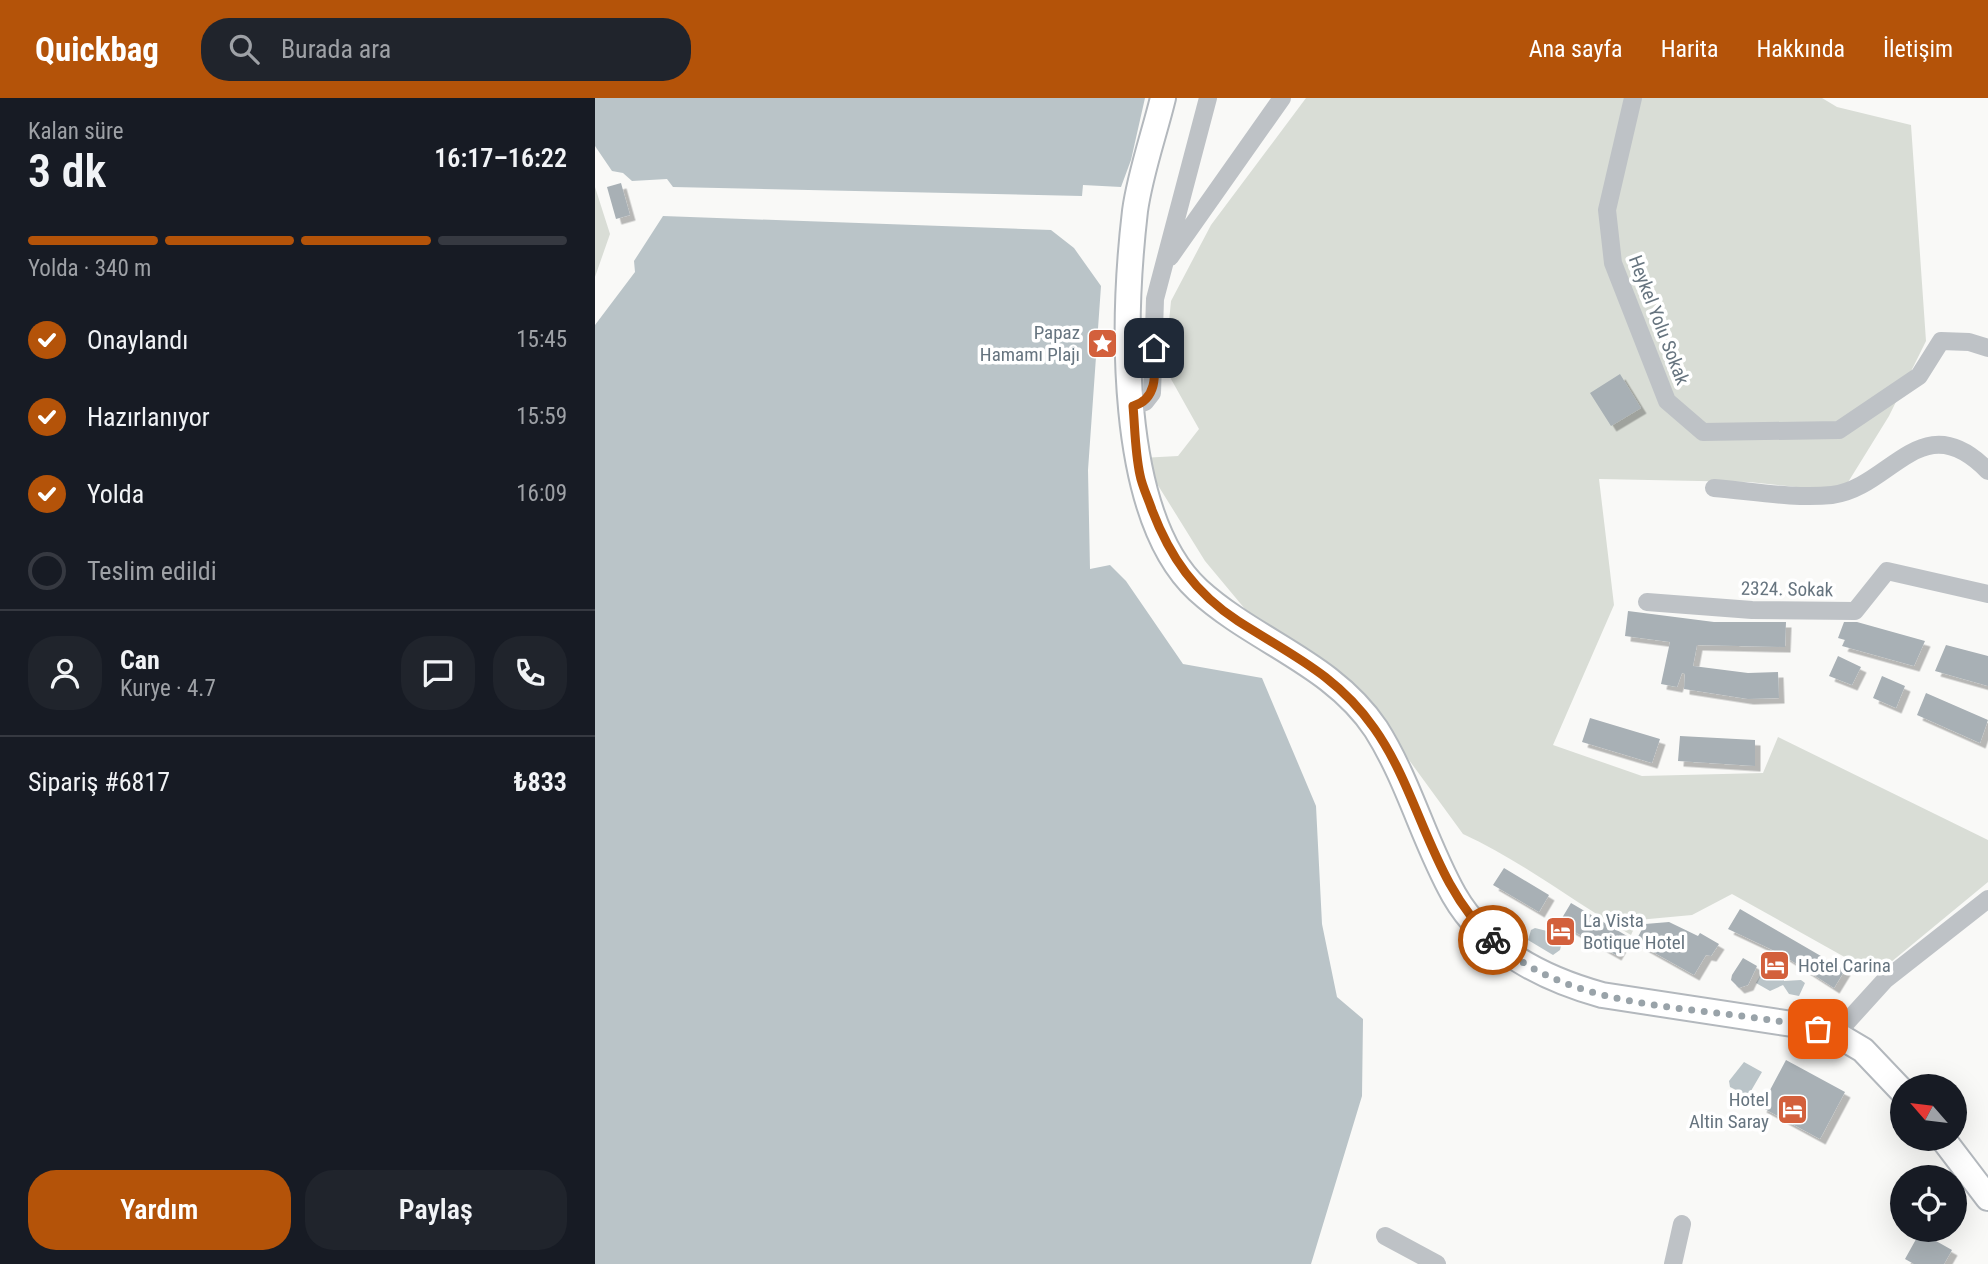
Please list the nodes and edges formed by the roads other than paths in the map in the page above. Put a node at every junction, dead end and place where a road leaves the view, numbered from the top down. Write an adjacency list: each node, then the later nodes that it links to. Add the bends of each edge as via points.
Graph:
1 (1163, 98): 7 (main road, via 1136,209 1127,310)
2 (1209, 98): 5 (street)
3 (1282, 98): 5 (street)
4 (1633, 98): 6 (street, Heykel Yolu Sokak, via 1607,210 1613,263 1667,401 1703,432 1839,430 1919,376 1941,341)
5 (1164, 266): 7 (street, via 1154,299 1152,393)
6 (1988, 348)
7 (1133, 406): 13 (main road, via 1140,477 1174,558 1214,603 1350,695 1376,730 1454,895 1479,928 1509,954 1574,987)
8 (1988, 471): 9 (street, via 1978,460 1944,445 1914,450 1835,495)
9 (1714, 488)
10 (1988, 594): 11 (street, 2324. Sokak, via 1887,571 1855,611)
11 (1647, 602)
12 (1986, 904): 13 (street, via 1885,980)
13 (1836, 1034): 14 (main road, via 1863,1050)
14 (1890, 1078)
15 (1953, 1152): 16 (main road)
16 (1988, 1198)
17 (1682, 1224): 20 (street)
18 (1385, 1236): 19 (street)
19 (1437, 1264)
20 (1673, 1264)

